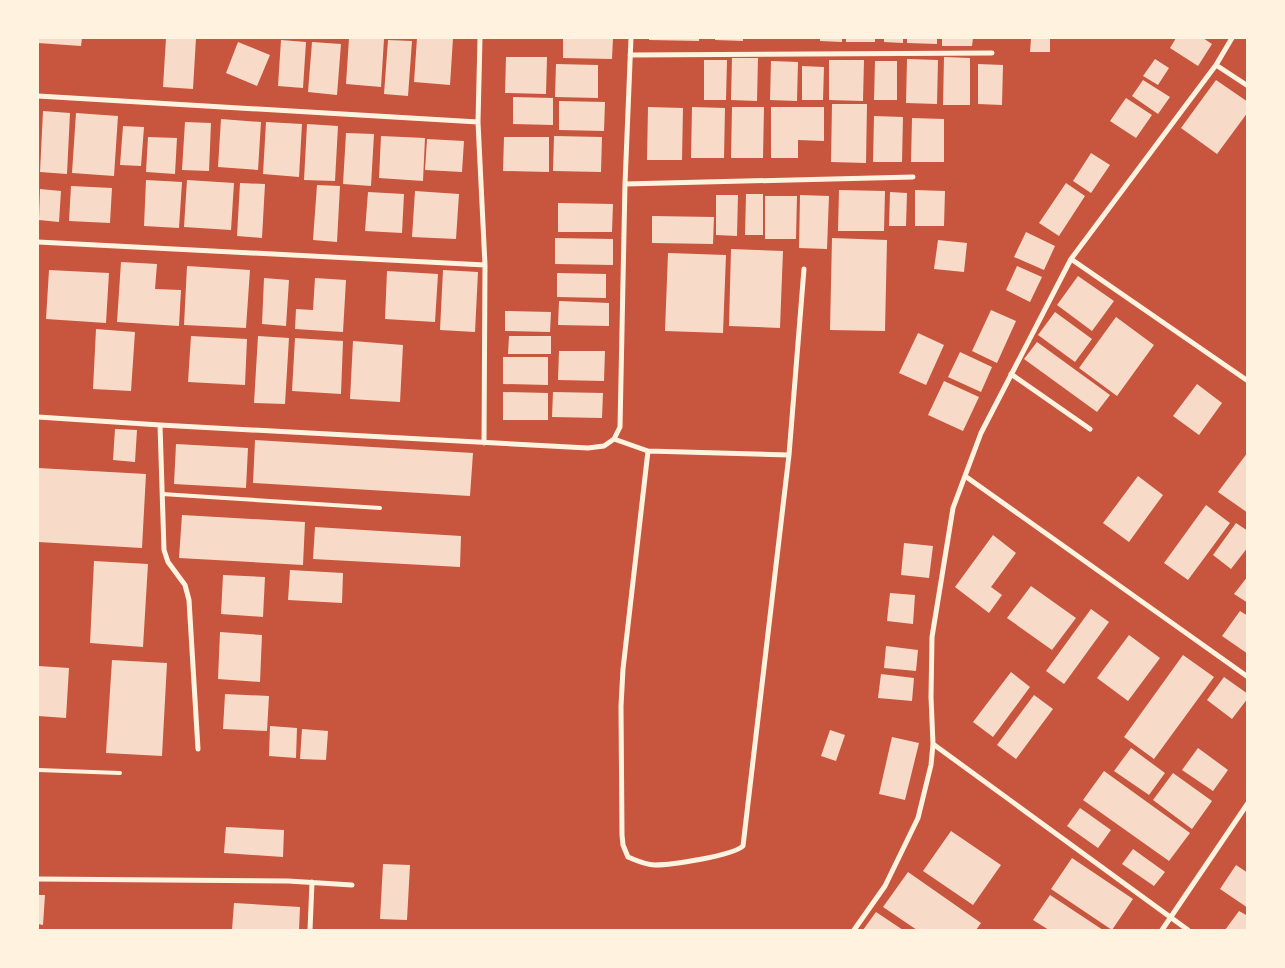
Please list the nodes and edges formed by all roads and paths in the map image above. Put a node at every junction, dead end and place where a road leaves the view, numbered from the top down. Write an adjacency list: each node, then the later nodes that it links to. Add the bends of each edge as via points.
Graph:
1 (480, 38): 9 (street)
2 (631, 38): 5 (street)
3 (1232, 38): 6 (street)
4 (992, 53): 5 (street)
5 (630, 55): 11 (street)
6 (1216, 65): 7 (street); 13 (street)
7 (1248, 86)
8 (38, 96): 9 (street)
9 (478, 122): 14 (street)
10 (913, 177): 11 (street)
11 (625, 184): 21 (street, via 620,427)
12 (38, 242): 14 (street)
13 (1071, 259): 16 (street); 17 (street)
14 (485, 266): 22 (street)
15 (804, 269): 24 (street)
16 (1012, 374): 20 (street); 25 (street, via 981,433)
17 (1248, 382)
18 (38, 417): 19 (street)
19 (160, 425): 22 (street); 26 (street)
20 (1090, 429)
21 (614, 439): 22 (street, via 604,446 588,448); 23 (street)
22 (484, 443)
23 (648, 451): 24 (street); 24 (street, via 623,669 622,828 628,858 656,865 718,856 743,846)
24 (789, 455)
25 (965, 476): 28 (street); 29 (street, via 953,508 932,636)
26 (162, 494): 27 (lane); 30 (street, via 164,550 189,600)
27 (380, 508)
28 (1248, 677)
29 (933, 744): 37 (street); 39 (street, via 918,818 885,886)
30 (198, 749)
31 (38, 770): 32 (lane)
32 (120, 773)
33 (1248, 803): 37 (street)
34 (38, 879): 35 (street)
35 (312, 882): 36 (street); 38 (street)
36 (352, 885)
37 (1170, 918): 40 (street); 41 (street)
38 (310, 930)
39 (854, 930)
40 (1162, 930)
41 (1188, 930)

